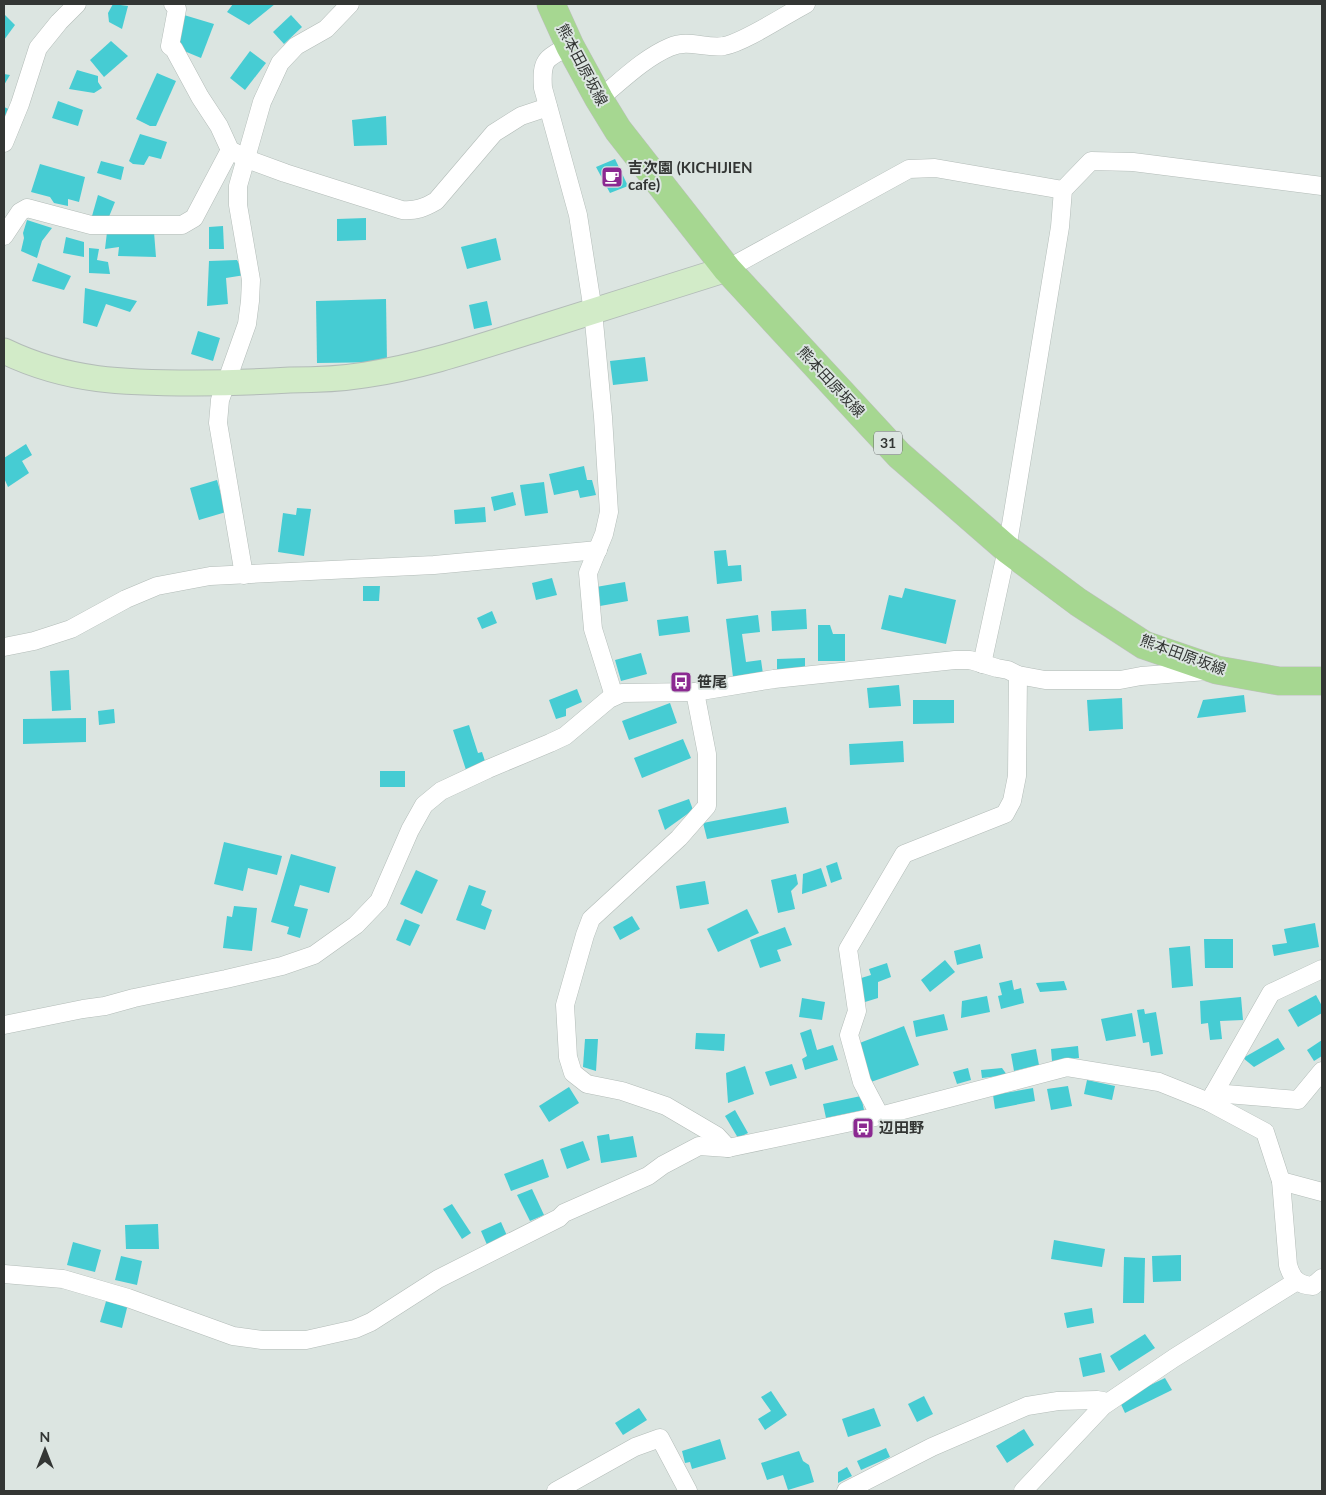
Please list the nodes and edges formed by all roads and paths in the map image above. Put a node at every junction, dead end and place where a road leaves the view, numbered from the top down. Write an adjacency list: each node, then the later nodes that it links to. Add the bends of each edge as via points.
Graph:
1 (77, 4): 9 (street, via 38,48)
2 (173, 4): 10 (street, via 176,9 170,46)
3 (350, 4): 11 (street, via 326,29 296,46 280,64 262,102)
4 (551, 4): 6 (main road, 熊本田原坂線 / 31)
5 (806, 4): 7 (street, via 724,46 682,43 670,47 643,63)
6 (570, 46): 7 (main road, 熊本田原坂線 / 31); 8 (street, via 544,64 543,88)
7 (599, 98): 15 (main road, 熊本田原坂線 / 31, via 618,130)
8 (548, 107): 11 (street, via 521,116 494,133 436,201 413,211 335,190); 16 (street, via 578,215)
9 (4, 143)
10 (230, 150): 11 (street); 14 (street, via 194,218 182,225 91,225 27,208 20,212)
11 (247, 159): 18 (street, via 238,186 238,205 251,280 250,301 247,324)
12 (1322, 186): 13 (street, via 1133,162 1091,161)
13 (1063, 190): 15 (street, via 934,168 909,169); 19 (street, via 1060,227)
14 (4, 236)
15 (727, 269): 16 (street); 19 (main road, 熊本田原坂線 / 31, via 899,455)
16 (593, 311): 18 (street, via 404,368 363,376); 20 (street, via 609,512)
17 (4, 352): 18 (street, via 35,365 95,380)
18 (225, 383): 21 (street, via 218,423)
19 (1007, 549): 23 (street); 24 (main road, 熊本田原坂線 / 31, via 1078,602 1144,645)
20 (598, 550): 21 (street, via 434,565); 28 (street, via 588,573 593,629)
21 (244, 575): 22 (street, via 210,576 158,586 126,599 71,629)
22 (4, 647)
23 (982, 664): 25 (street); 27 (street, via 955,660 774,679)
24 (1217, 670): 25 (street, via 1120,680 1046,680); 26 (main road, 熊本田原坂線 / 31, via 1279,681)
25 (1018, 675): 33 (street, via 1016,776 1012,802 1005,814 904,854 848,949 857,1011 850,1035 862,1082)
26 (1322, 681)
27 (695, 692): 28 (street, via 622,692); 34 (street, via 707,754 707,806 679,838 591,919 565,1005 568,1057 573,1073 587,1084 622,1091 666,1106 717,1136)
28 (614, 696): 30 (street, via 565,736 441,791 424,805 379,901 356,925 314,955 226,979)
29 (1322, 969): 32 (street, via 1271,993)
30 (4, 1025)
31 (1322, 1071): 32 (street, via 1298,1100)
32 (1211, 1098): 33 (street, via 1159,1082 1067,1067); 35 (street, via 1265,1132)
33 (880, 1116): 34 (street)
34 (728, 1148): 37 (street, via 700,1146 648,1176 564,1213 438,1279 371,1322 306,1340 233,1336 128,1298 62,1279)
35 (1281, 1181): 36 (street); 39 (street, via 1288,1265)
36 (1322, 1192)
37 (4, 1274)
38 (1322, 1278): 39 (street, via 1313,1286)
39 (1296, 1281): 40 (street)
40 (1106, 1403): 43 (street, via 1102,1400 1058,1400 1027,1406 932,1447); 44 (street)
41 (556, 1491): 42 (street, via 635,1447 660,1438)
42 (688, 1491)
43 (846, 1491)
44 (1023, 1491)

